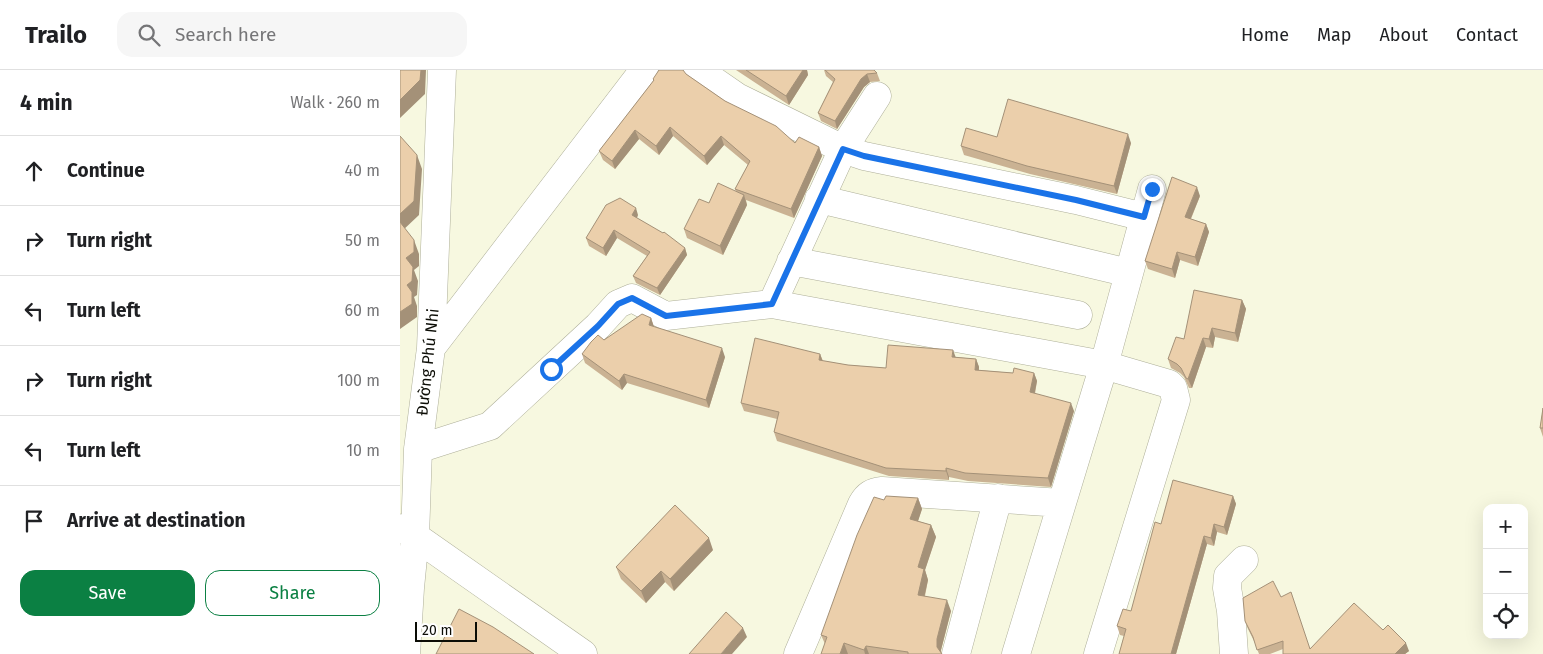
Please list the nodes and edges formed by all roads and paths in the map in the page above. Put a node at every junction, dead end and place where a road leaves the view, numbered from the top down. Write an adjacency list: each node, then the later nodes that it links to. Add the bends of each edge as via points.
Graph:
1 (442, 70): 13 (street, Đường Phú Nhi)
2 (644, 70): 13 (street)
3 (698, 70): 5 (street, via 737,97)
4 (877, 96): 5 (street)
5 (843, 149): 7 (street); 8 (street)
6 (1152, 189): 8 (street)
7 (819, 199): 9 (street); 10 (street)
8 (1144, 217): 10 (street)
9 (791, 261): 11 (street); 12 (street)
10 (1129, 273): 14 (street)
11 (772, 304): 14 (street); 15 (street, via 666,316 632,298 618,304 490,426)
12 (1078, 315)
13 (431, 348): 15 (street, Đường Phú Nhi)
14 (1104, 365): 17 (street); 25 (street, via 1169,384 1176,400)
15 (418, 449): 18 (street, Đường Phú Nhi)
16 (998, 498): 17 (street); 22 (street, via 882,490 867,496); 23 (street)
17 (1062, 503): 24 (street)
18 (408, 531): 20 (street, Đường Phú Nhi, via 410,588); 21 (street)
19 (1244, 560): 26 (street, via 1228,576 1227,582)
20 (406, 654)
21 (583, 654)
22 (798, 654)
23 (956, 654)
24 (1016, 654)
25 (1098, 654)
26 (1234, 654)

